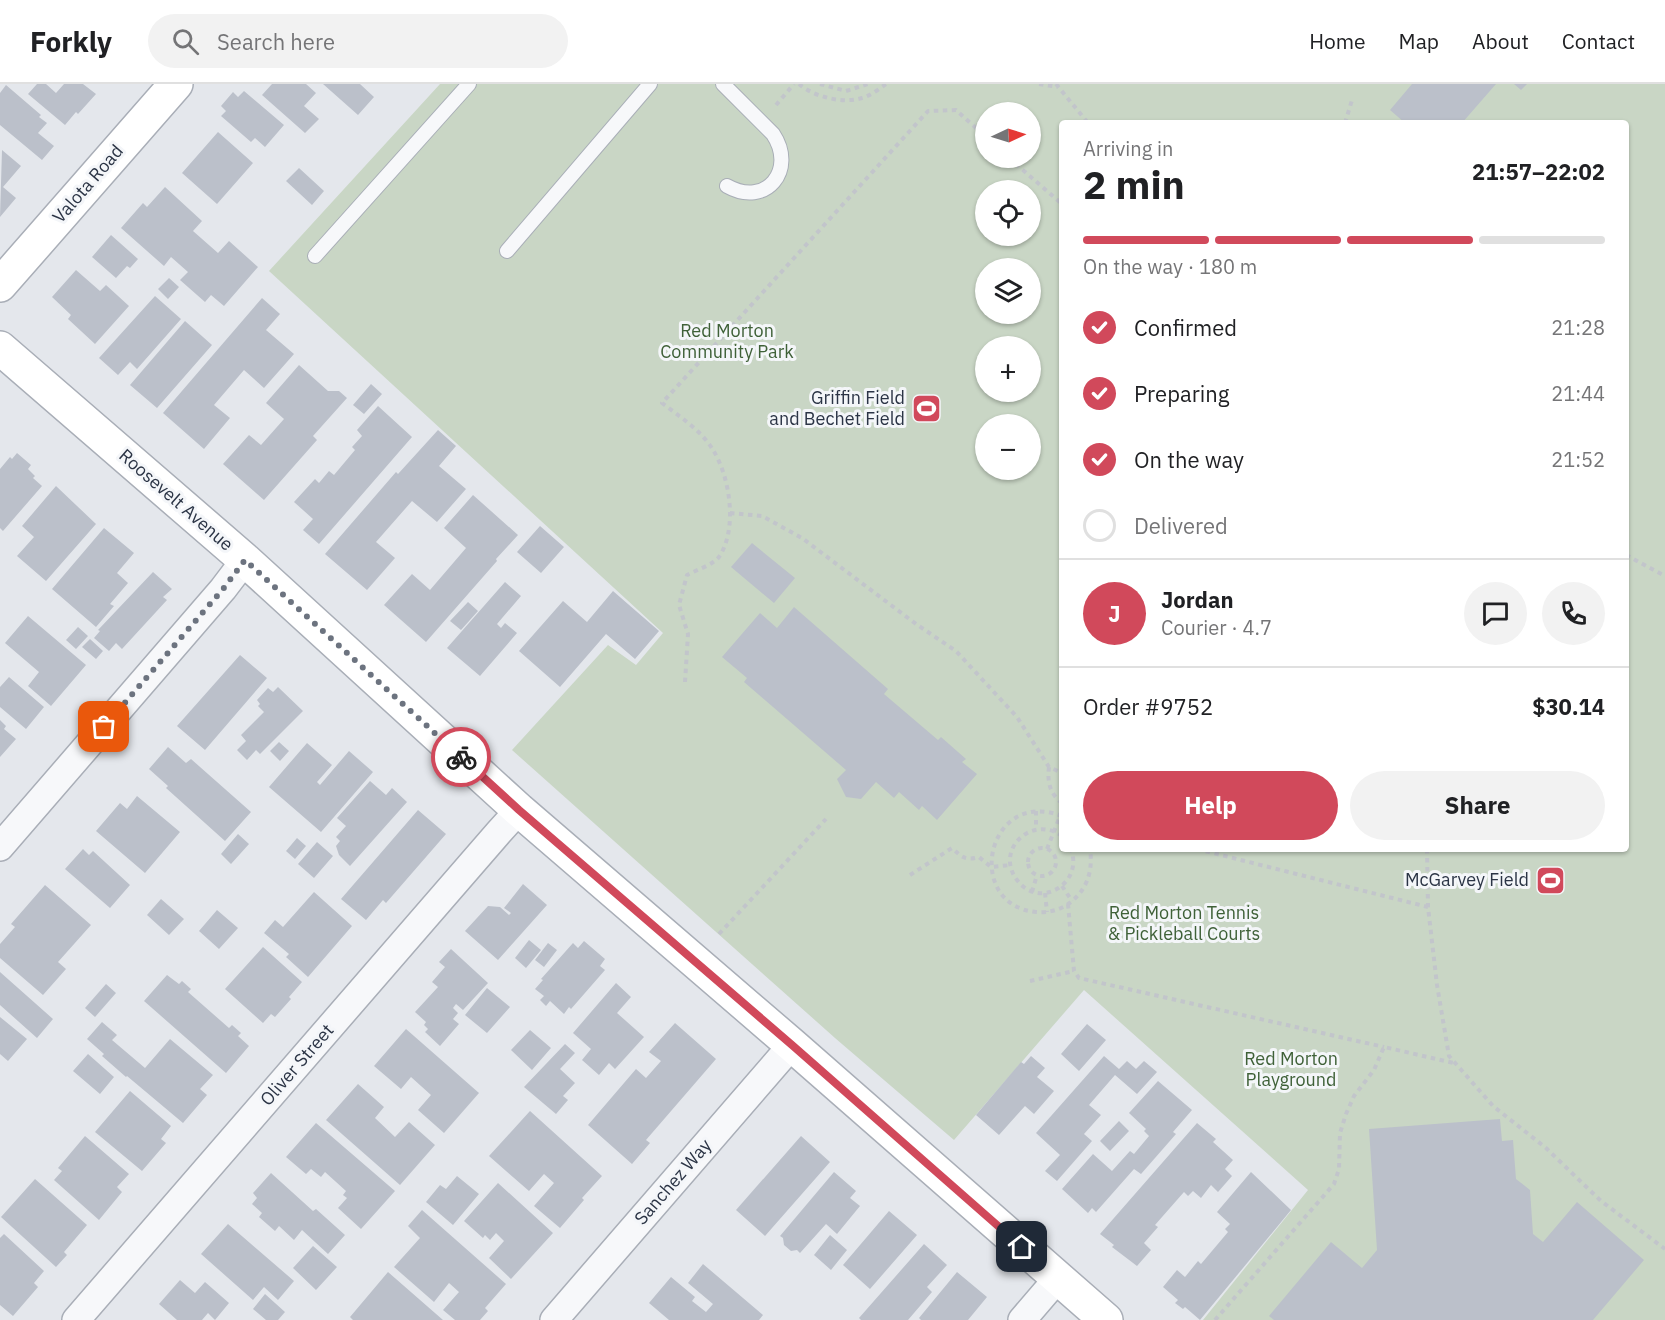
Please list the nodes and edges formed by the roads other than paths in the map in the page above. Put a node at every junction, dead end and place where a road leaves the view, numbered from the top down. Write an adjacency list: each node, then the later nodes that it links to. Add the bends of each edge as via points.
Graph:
1 (176, 84): 8 (street, Valota Road)
2 (470, 84): 7 (lane)
3 (650, 84): 6 (lane)
4 (723, 84): 5 (lane, via 773,134 783,154 778,176 760,191 748,193)
5 (727, 186)
6 (507, 251)
7 (315, 256)
8 (0, 285)
9 (0, 348): 10 (street, Roosevelt Avenue)
10 (245, 560): 11 (street, Roosevelt Avenue); 12 (street)
11 (519, 810): 13 (street, Roosevelt Avenue); 15 (street, Oliver Street)
12 (0, 847)
13 (792, 1045): 14 (street, Roosevelt Avenue); 16 (street, Sanchez Way)
14 (1058, 1278): 17 (street); 18 (street, Roosevelt Avenue)
15 (76, 1320)
16 (554, 1320)
17 (1022, 1320)
18 (1106, 1320)

